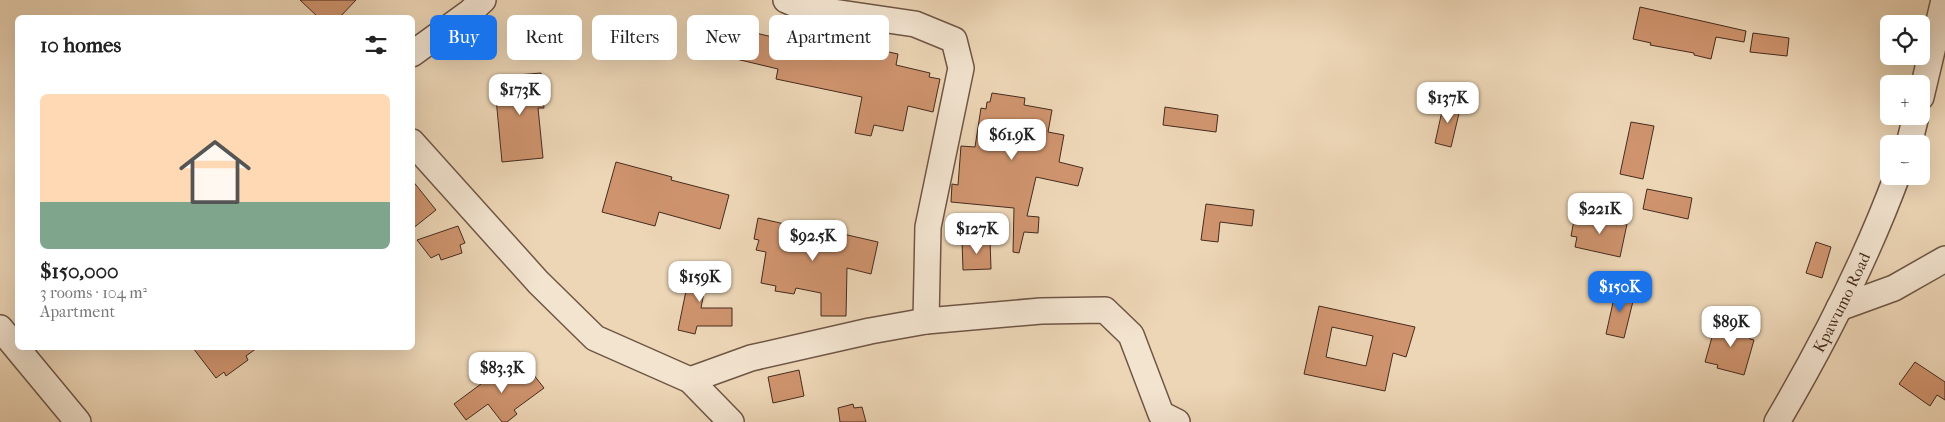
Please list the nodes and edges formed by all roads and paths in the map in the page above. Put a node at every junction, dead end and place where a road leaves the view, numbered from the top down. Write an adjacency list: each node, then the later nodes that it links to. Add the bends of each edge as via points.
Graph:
1 (483, 0): 4 (street)
2 (786, 0): 10 (street, via 805,8 915,24 954,40 961,68 928,227)
3 (1944, 0): 5 (street)
4 (415, 52)
5 (1926, 75)
6 (415, 145): 12 (street, via 538,282 595,338)
7 (1894, 185): 9 (street, Kpawumo Road)
8 (1945, 259): 9 (street, via 1894,288)
9 (1839, 308): 16 (street, Kpawumo Road)
10 (926, 321): 12 (street, via 752,358); 15 (street, via 1041,311 1105,310 1131,335 1161,414)
11 (21, 350): 13 (street)
12 (690, 380): 14 (street)
13 (78, 422)
14 (731, 422)
15 (1177, 422)
16 (1777, 422)

